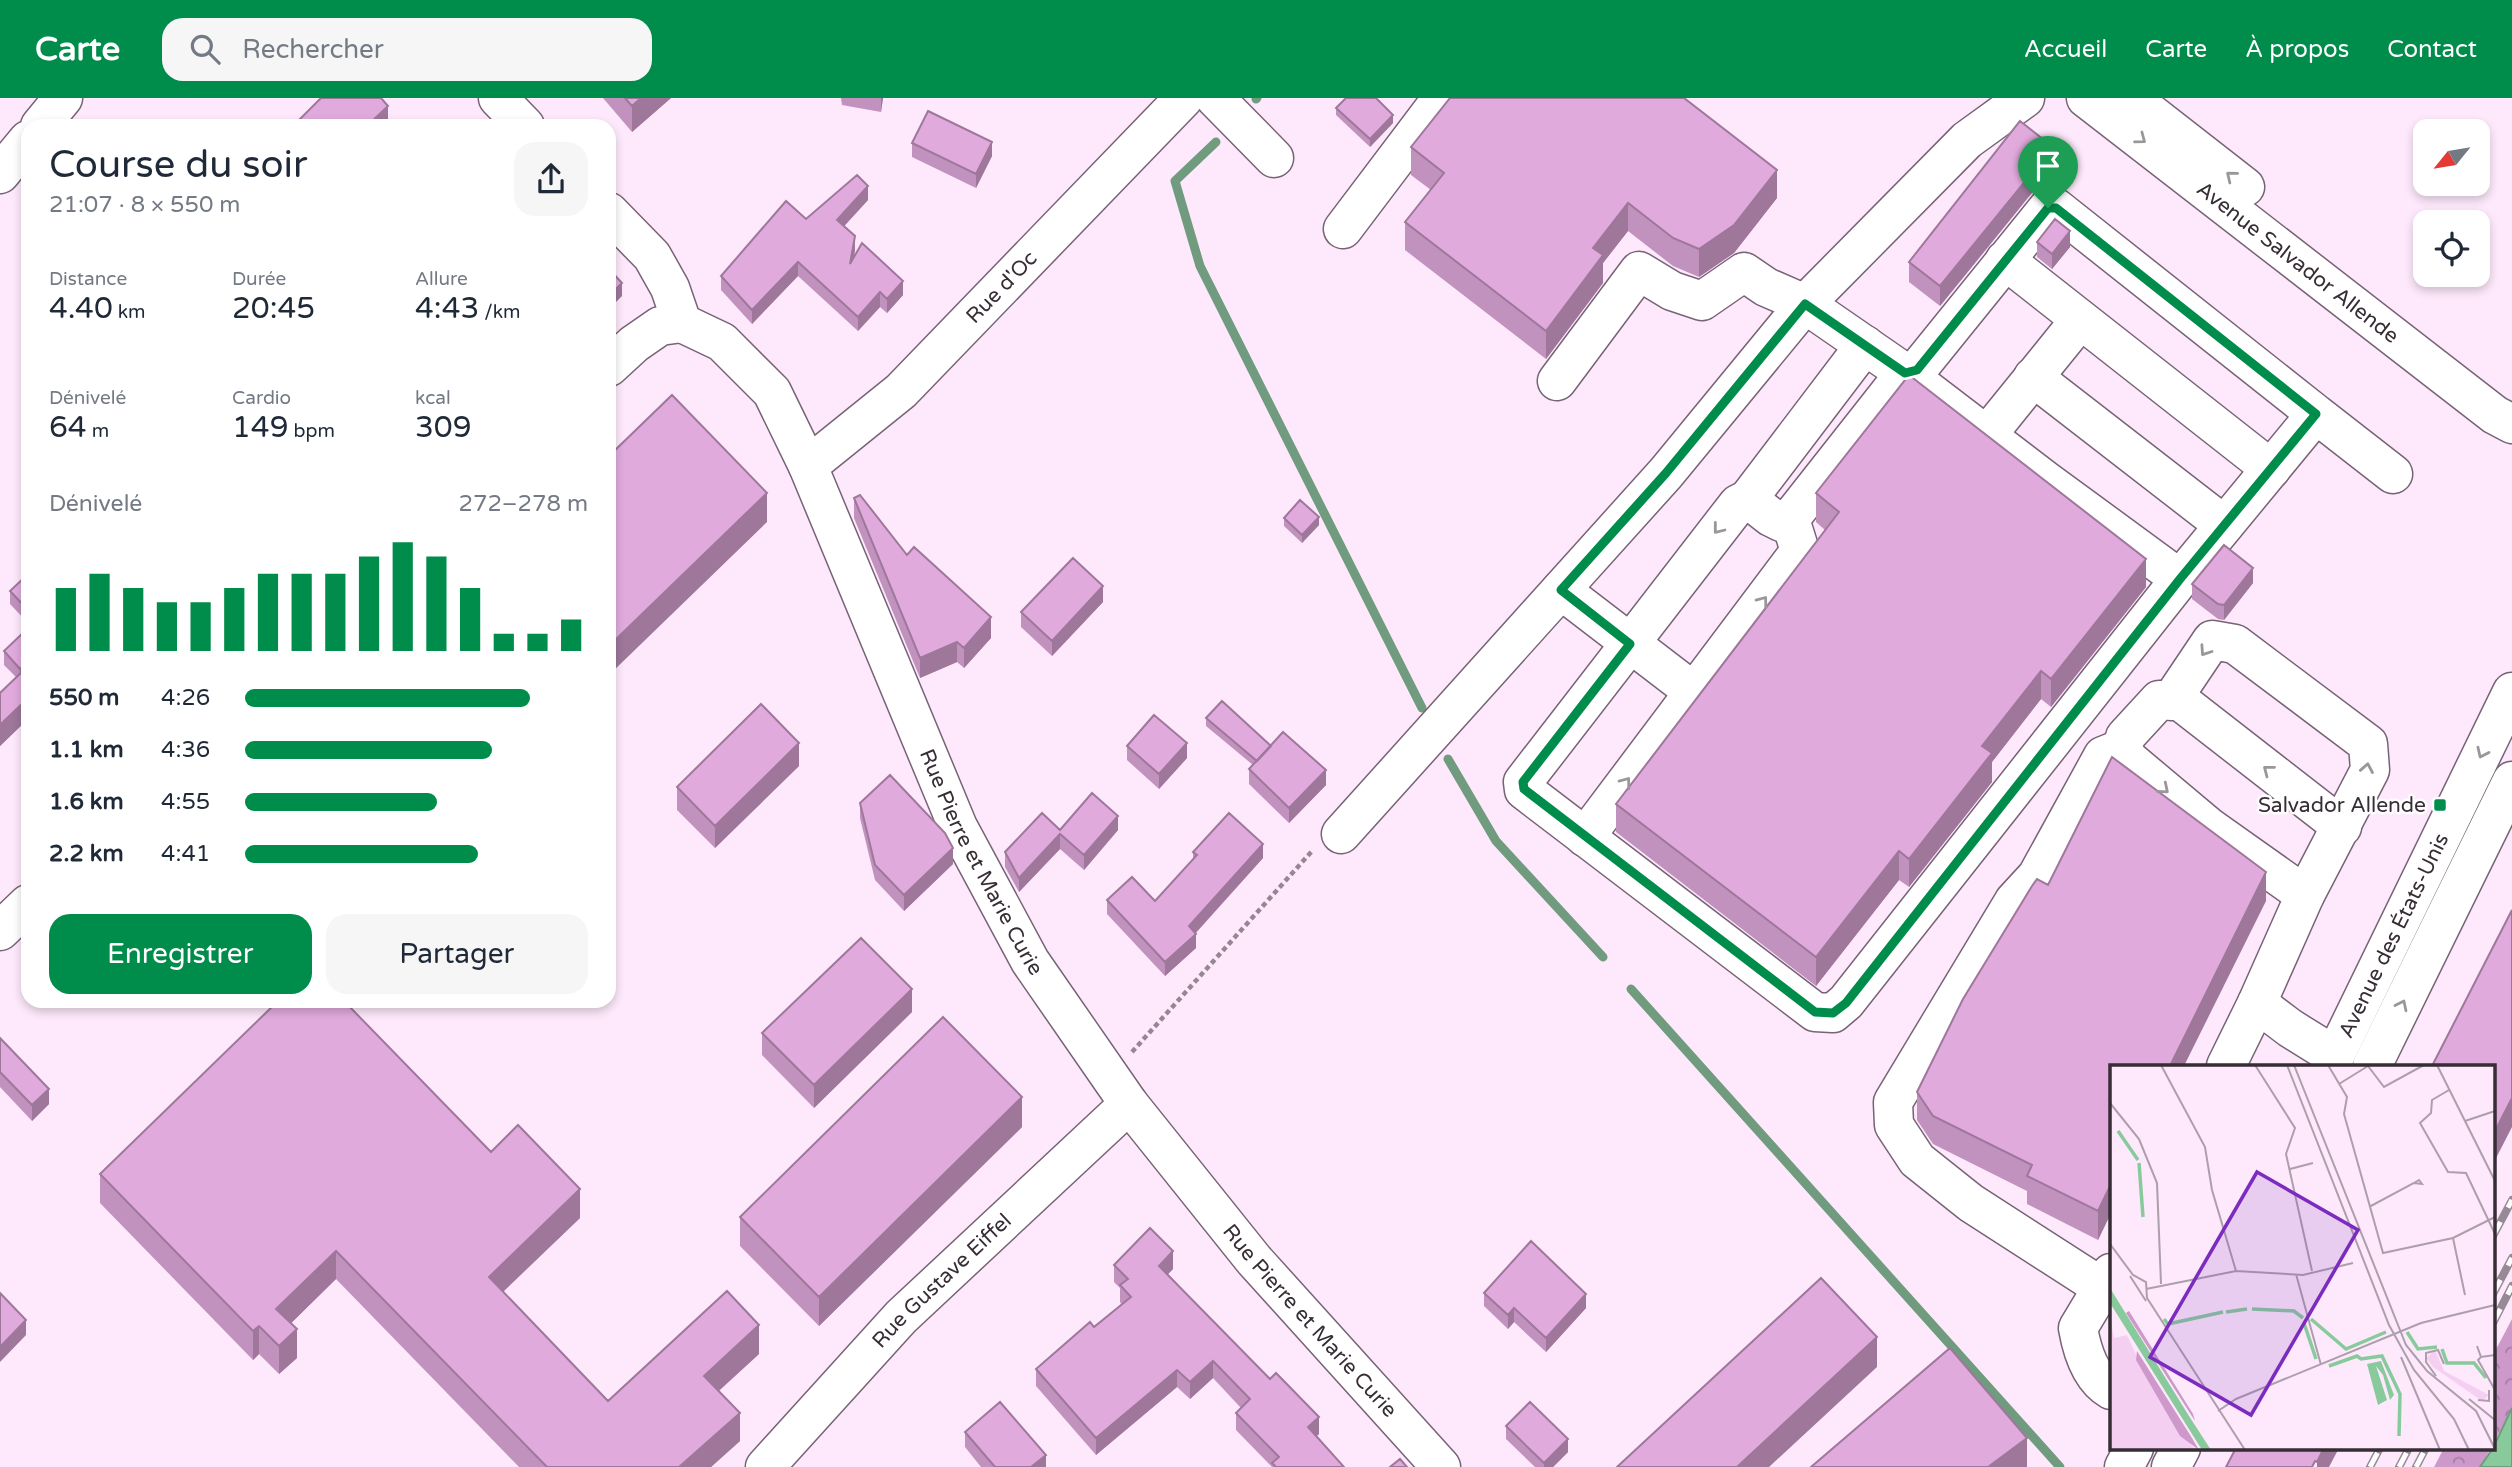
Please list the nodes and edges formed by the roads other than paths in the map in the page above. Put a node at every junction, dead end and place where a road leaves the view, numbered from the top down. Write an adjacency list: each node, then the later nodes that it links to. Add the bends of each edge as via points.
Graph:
1 (63, 98): 10 (main road)
2 (498, 98): 11 (main road)
3 (1184, 98): 30 (main road, Rue d'Oc, via 901,391)
4 (1214, 98): 14 (main road)
5 (1442, 98): 17 (main road)
6 (1996, 98): 12 (main road)
7 (2025, 98): 12 (main road)
8 (2086, 98): 28 (main road, Avenue Salvador Allende, one-way to 28)
9 (2131, 98): 28 (main road, Avenue Salvador Allende, one-way to 9, via 2496,386)
10 (46, 119)
11 (518, 119)
12 (1967, 140): 19 (main road)
13 (21, 148): 15 (main road)
14 (1274, 158)
15 (0, 174)
16 (616, 219): 21 (main road, via 652,257 670,288)
17 (1343, 229)
18 (2005, 260): 20 (main road); 24 (main road, via 1917,370); 27 (main road, via 2048,208 2056,208)
19 (1805, 304): 22 (main road); 26 (main road, via 1744,272 1702,301 1672,291 1639,271); 37 (main road, via 1666,473)
20 (2080, 320): 25 (main road); 31 (main road)
21 (682, 323): 23 (main road, via 660,326); 30 (main road, Rue Pierre et Marie Curie, via 722,342 772,392)
22 (1866, 345): 24 (main road); 33 (main road)
23 (616, 361)
24 (1905, 373): 29 (main road); 34 (main road)
25 (2034, 377): 29 (main road); 35 (main road)
26 (1557, 381)
27 (2316, 414): 31 (main road); 32 (main road)
28 (2508, 416)
29 (1987, 435): 36 (main road)
30 (808, 466): 54 (main road, Rue Pierre et Marie Curie, via 958,827 1030,961)
31 (2271, 469): 35 (main road)
32 (2393, 474)
33 (1748, 499): 34 (main road, via 1781,522); 38 (main road, one-way to 38, via 1738,504)
34 (1790, 519): 39 (main road, one-way to 34, via 1800,551)
35 (2224, 525): 36 (main road)
36 (2180, 579): 46 (main road, via 1846,1003 1833,1013 1815,1012)
37 (1561, 590): 38 (main road); 45 (main road)
38 (1630, 644): 39 (main road); 46 (main road, via 1523,782 1532,797)
39 (1694, 692): 46 (main road, one-way to 39)
40 (2512, 692): 51 (main road, Avenue des États-Unis, one-way to 51)
41 (2171, 701): 42 (main road, via 2159,700 2125,737); 44 (main road, one-way to 41, via 2180,701); 44 (main road, one-way to 41, via 2370,770 2368,744 2246,653 2235,645 2212,640)
42 (2123, 748): 47 (main road, one-way to 47, via 2128,759 2209,827); 55 (main road, via 2103,756 2037,876 2014,901 1893,1102 1894,1125 1917,1160 1971,1203)
43 (2512, 781): 53 (main road, Avenue des États-Unis, one-way to 43)
44 (2342, 827): 47 (main road)
45 (1341, 834)
46 (1585, 837)
47 (2305, 895): 50 (main road)
48 (21, 911): 49 (main road)
49 (0, 931)
50 (2257, 1003): 51 (main road); 52 (main road)
51 (2332, 1061)
52 (2226, 1065)
53 (2372, 1065)
54 (1129, 1104): 59 (main road, Rue Gustave Eiffel, via 901,1317); 60 (main road, Rue Pierre et Marie Curie, via 1254,1260)
55 (2107, 1281): 56 (main road, via 2078,1328 2082,1352)
56 (2110, 1389)
57 (2133, 1450): 61 (main road)
58 (2180, 1450): 62 (main road)
59 (765, 1467)
60 (1441, 1467)
61 (2124, 1467)
62 (2171, 1467)

